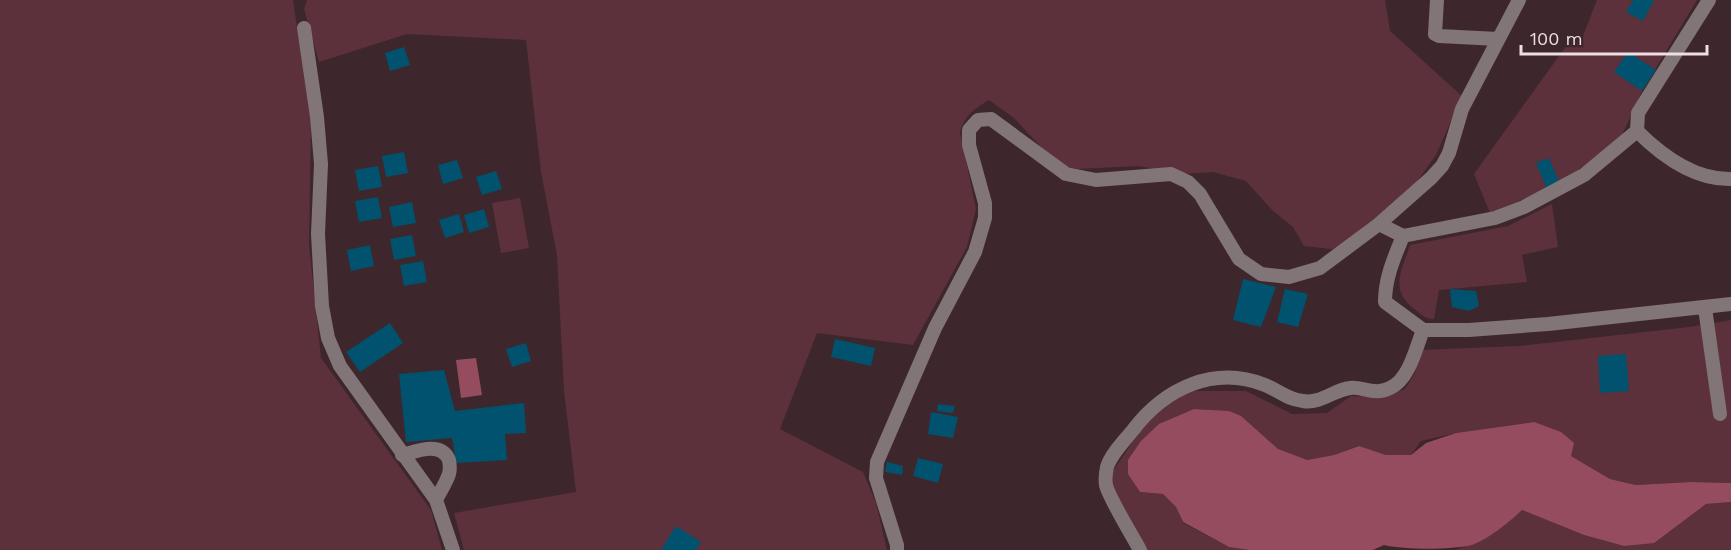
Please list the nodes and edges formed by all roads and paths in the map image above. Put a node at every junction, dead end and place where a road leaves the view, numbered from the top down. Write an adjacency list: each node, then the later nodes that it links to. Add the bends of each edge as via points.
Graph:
1 (1437, 0): 5 (street, via 1435,33 1439,36)
2 (1519, 0): 5 (street)
3 (1709, 0): 6 (street, via 1638,113)
4 (304, 28): 14 (street, via 321,164 318,234 328,338 340,366)
5 (1498, 39): 8 (street, via 1462,108 1442,166)
6 (1637, 131): 7 (street, via 1654,149 1677,164 1698,173); 9 (street, via 1584,175 1524,207 1495,218)
7 (1731, 178)
8 (1379, 224): 9 (street); 17 (street, via 1320,268 1289,277 1261,274 1239,259 1200,194 1188,182 1171,174 1096,180 1066,174 991,119 978,120 969,130 969,145 985,203 985,218 975,252 935,328 877,462 876,478)
9 (1403, 236): 12 (street, via 1385,286 1385,302)
10 (1731, 304): 11 (street)
11 (1705, 308): 12 (street, via 1548,324); 13 (street)
12 (1423, 330): 18 (street, via 1401,380 1391,388 1367,391 1352,387 1305,402 1286,398 1248,380 1217,378 1189,384 1166,397 1144,415 1107,466 1106,486)
13 (1720, 414)
14 (402, 456): 15 (street); 15 (street, via 431,449 447,456 449,475)
15 (436, 500): 16 (street)
16 (453, 550)
17 (897, 550)
18 (1140, 550)

